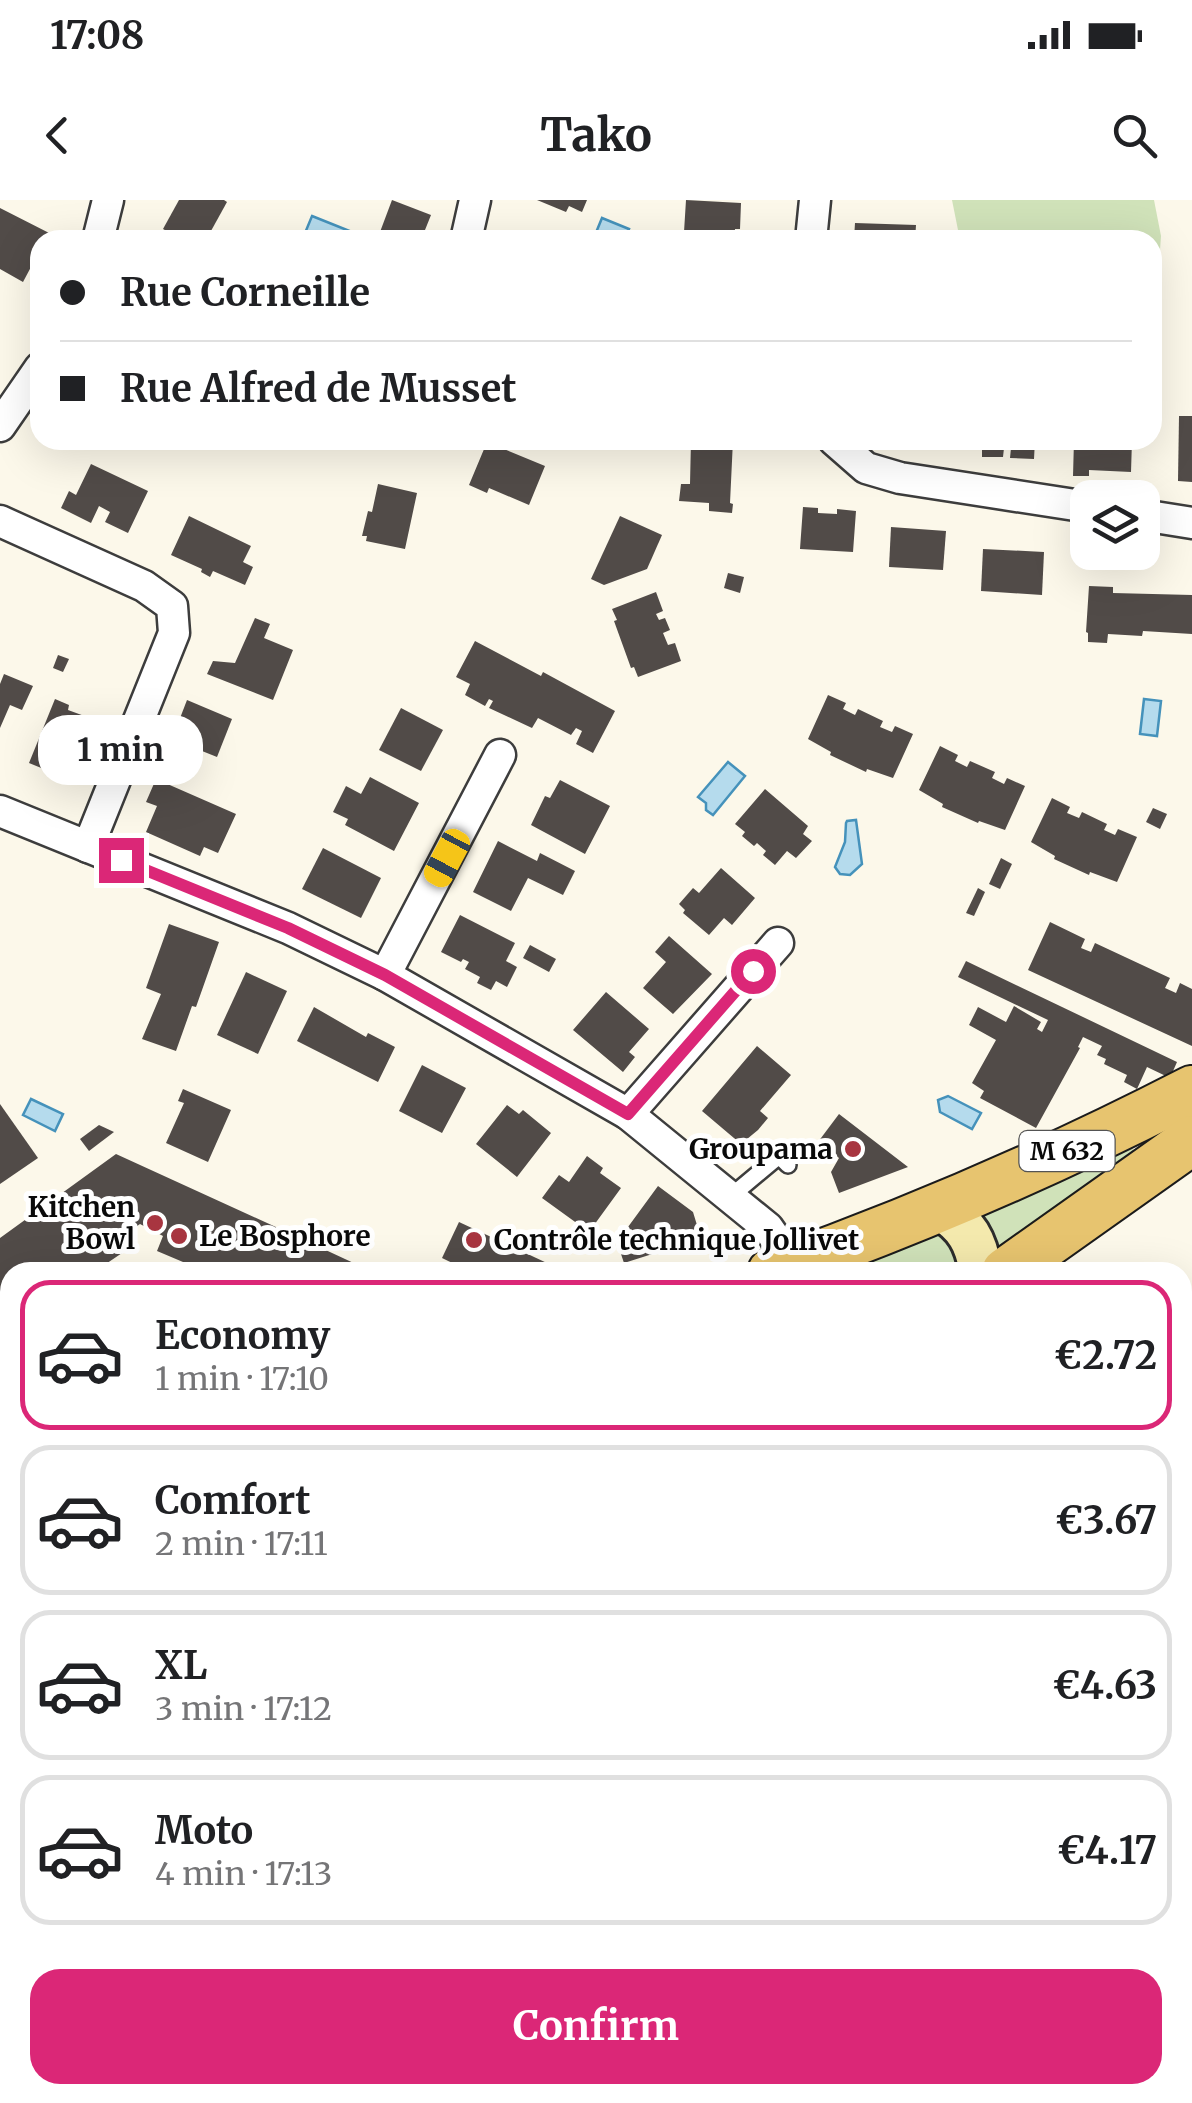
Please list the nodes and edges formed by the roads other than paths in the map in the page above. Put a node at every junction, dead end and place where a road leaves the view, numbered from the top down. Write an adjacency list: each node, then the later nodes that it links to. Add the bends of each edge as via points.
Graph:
1 (108, 200): 4 (street)
2 (474, 200): 5 (street)
3 (815, 200): 6 (street)
4 (100, 230)
5 (468, 230)
6 (812, 230)
7 (30, 382): 8 (street)
8 (0, 426)
9 (845, 450): 10 (street, via 866,468 900,478)
10 (1070, 504)
11 (1160, 518): 13 (street)
12 (0, 521): 16 (street, via 144,586 172,606 174,632)
13 (1192, 523)
14 (500, 755): 18 (street)
15 (0, 811): 16 (street)
16 (88, 847): 18 (street)
17 (778, 942): 20 (street)
18 (385, 975): 20 (street)
19 (1192, 1090): 24 (main road, M 632)
20 (628, 1114): 23 (street)
21 (1192, 1140): 28 (main road, M 632)
22 (788, 1165): 23 (lane, via 779,1156)
23 (730, 1197): 26 (street, via 768,1228)
24 (940, 1208): 25 (main road, M 632); 27 (street, via 967,1230)
25 (844, 1259)
26 (780, 1262)
27 (979, 1262)
28 (1020, 1262)

